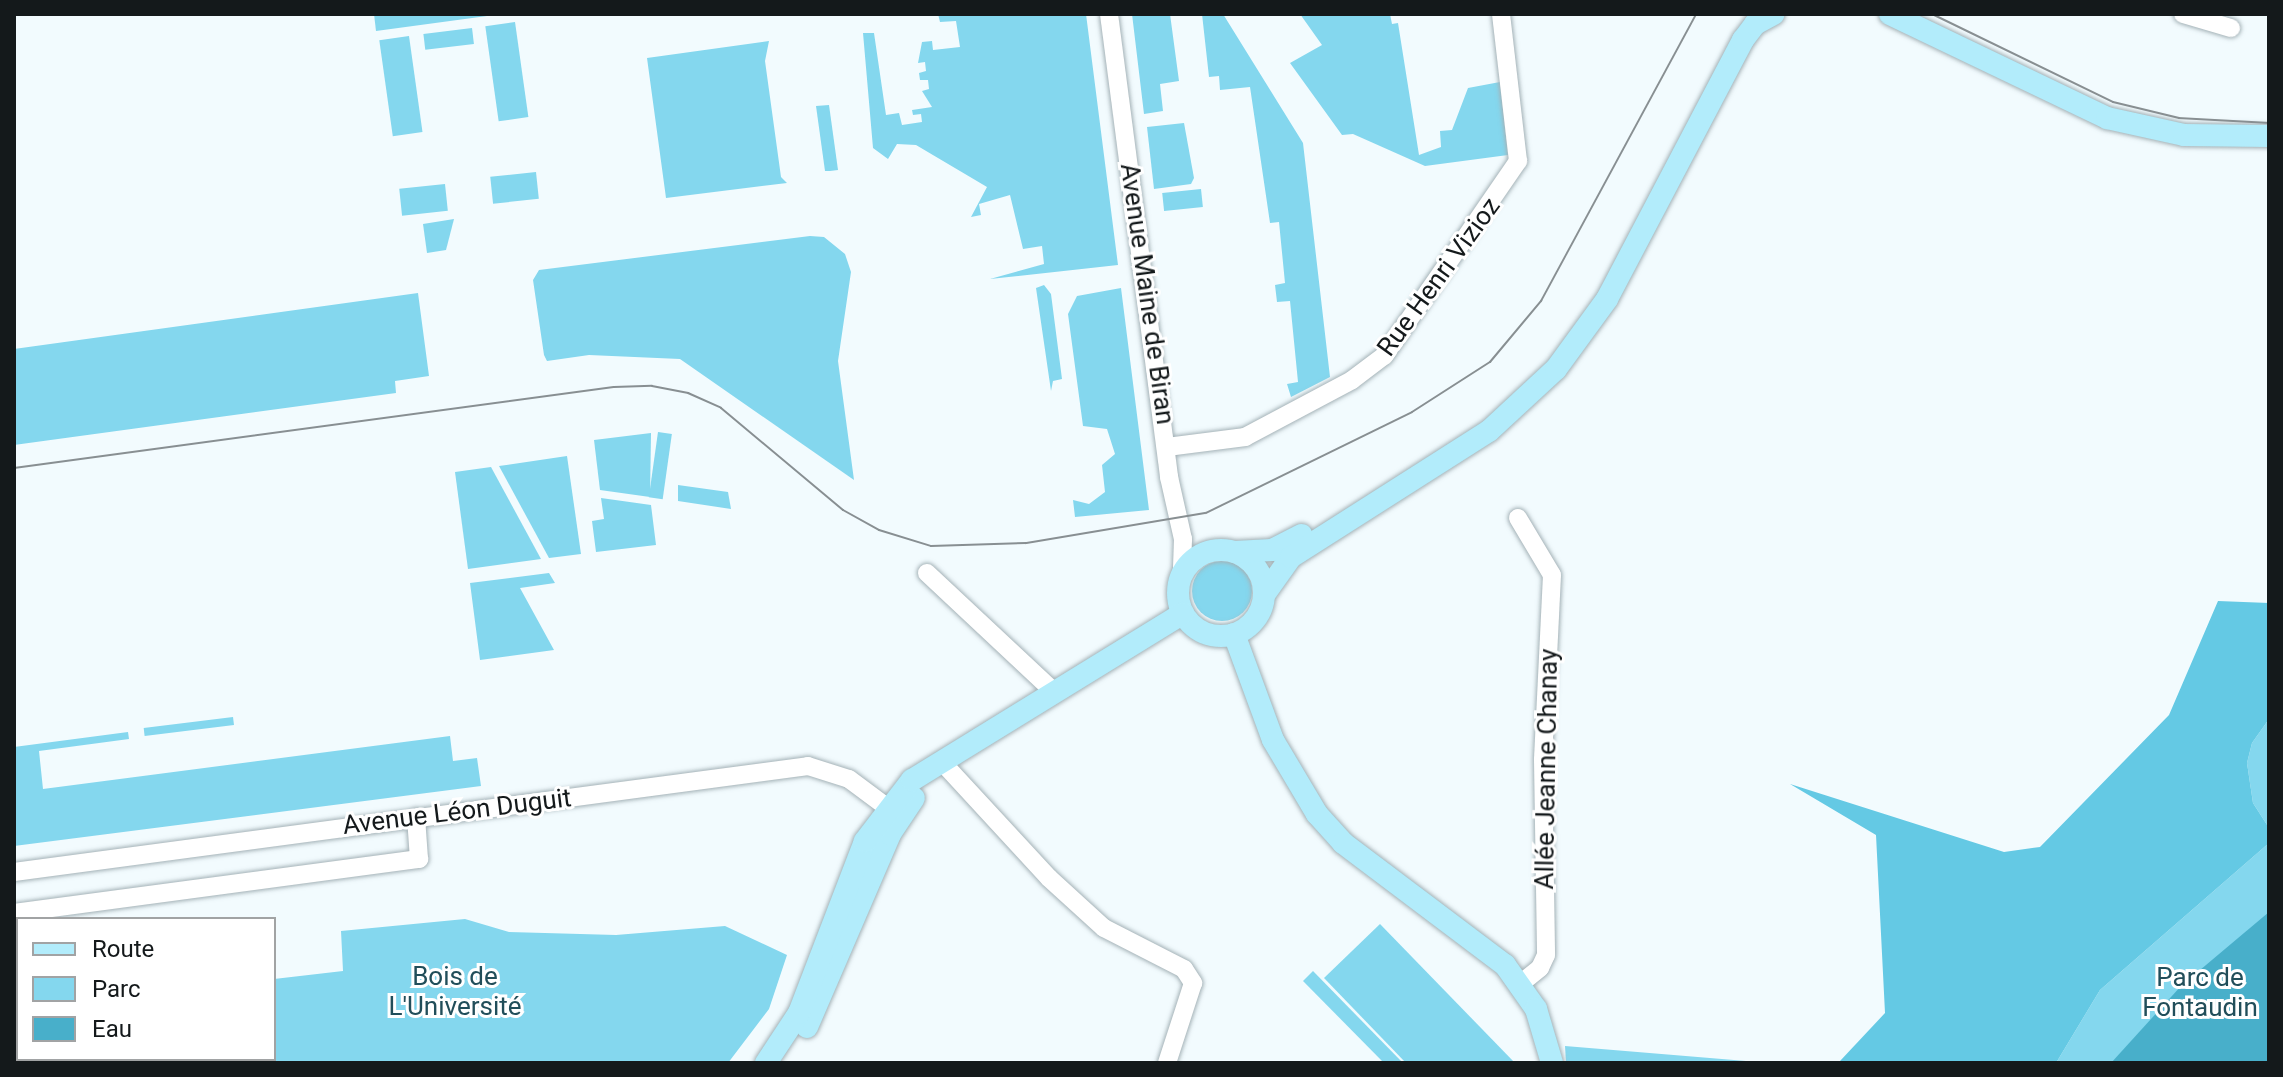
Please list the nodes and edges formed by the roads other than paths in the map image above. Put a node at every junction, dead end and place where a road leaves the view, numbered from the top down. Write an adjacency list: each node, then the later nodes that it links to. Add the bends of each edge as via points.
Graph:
1 (1109, 14): 9 (street, Avenue Maine de Biran)
2 (1501, 14): 9 (street, Rue Henri Vizioz, via 1518,161 1384,356 1352,380 1245,437)
3 (1740, 14): 11 (main road, via 1733,38 1618,259 1546,363 1452,445 1283,546)
4 (1774, 14): 14 (main road, via 1755,24 1743,40 1607,299 1556,369 1489,431 1291,557)
5 (1890, 14): 8 (main road, via 2107,118 2184,135)
6 (2183, 14): 7 (street)
7 (2231, 28)
8 (2269, 136)
9 (1167, 447): 13 (street, Avenue Maine de Biran, via 1183,539)
10 (1518, 518): 23 (street, Allée Jeanne Chanay, via 1552,575 1543,760 1546,955 1540,968)
11 (1235, 552): 13 (main road, via 1210,551); 14 (main road, via 1257,568)
12 (927, 573): 17 (street)
13 (1182, 574): 15 (main road, via 1178,601)
14 (1264, 595): 16 (main road, via 1256,618)
15 (1183, 613): 16 (main road, via 1200,630); 17 (main road)
16 (1234, 634): 23 (main road, via 1273,740 1317,814 1343,843 1482,945)
17 (1054, 692): 18 (main road)
18 (942, 762): 19 (main road, via 912,780); 25 (main road, via 890,834 811,1018); 26 (street, via 1046,876 1104,928 1184,969 1193,983)
19 (888, 808): 20 (street, Avenue Léon Duguit, via 849,779 808,766); 24 (main road, via 865,841 799,1013)
20 (416, 817): 21 (street, Avenue Léon Duguit); 22 (street, via 419,859)
21 (14, 872)
22 (14, 913)
23 (1520, 984): 27 (main road, via 1536,1009)
24 (766, 1063)
25 (783, 1063)
26 (1167, 1063)
27 (1552, 1063)

